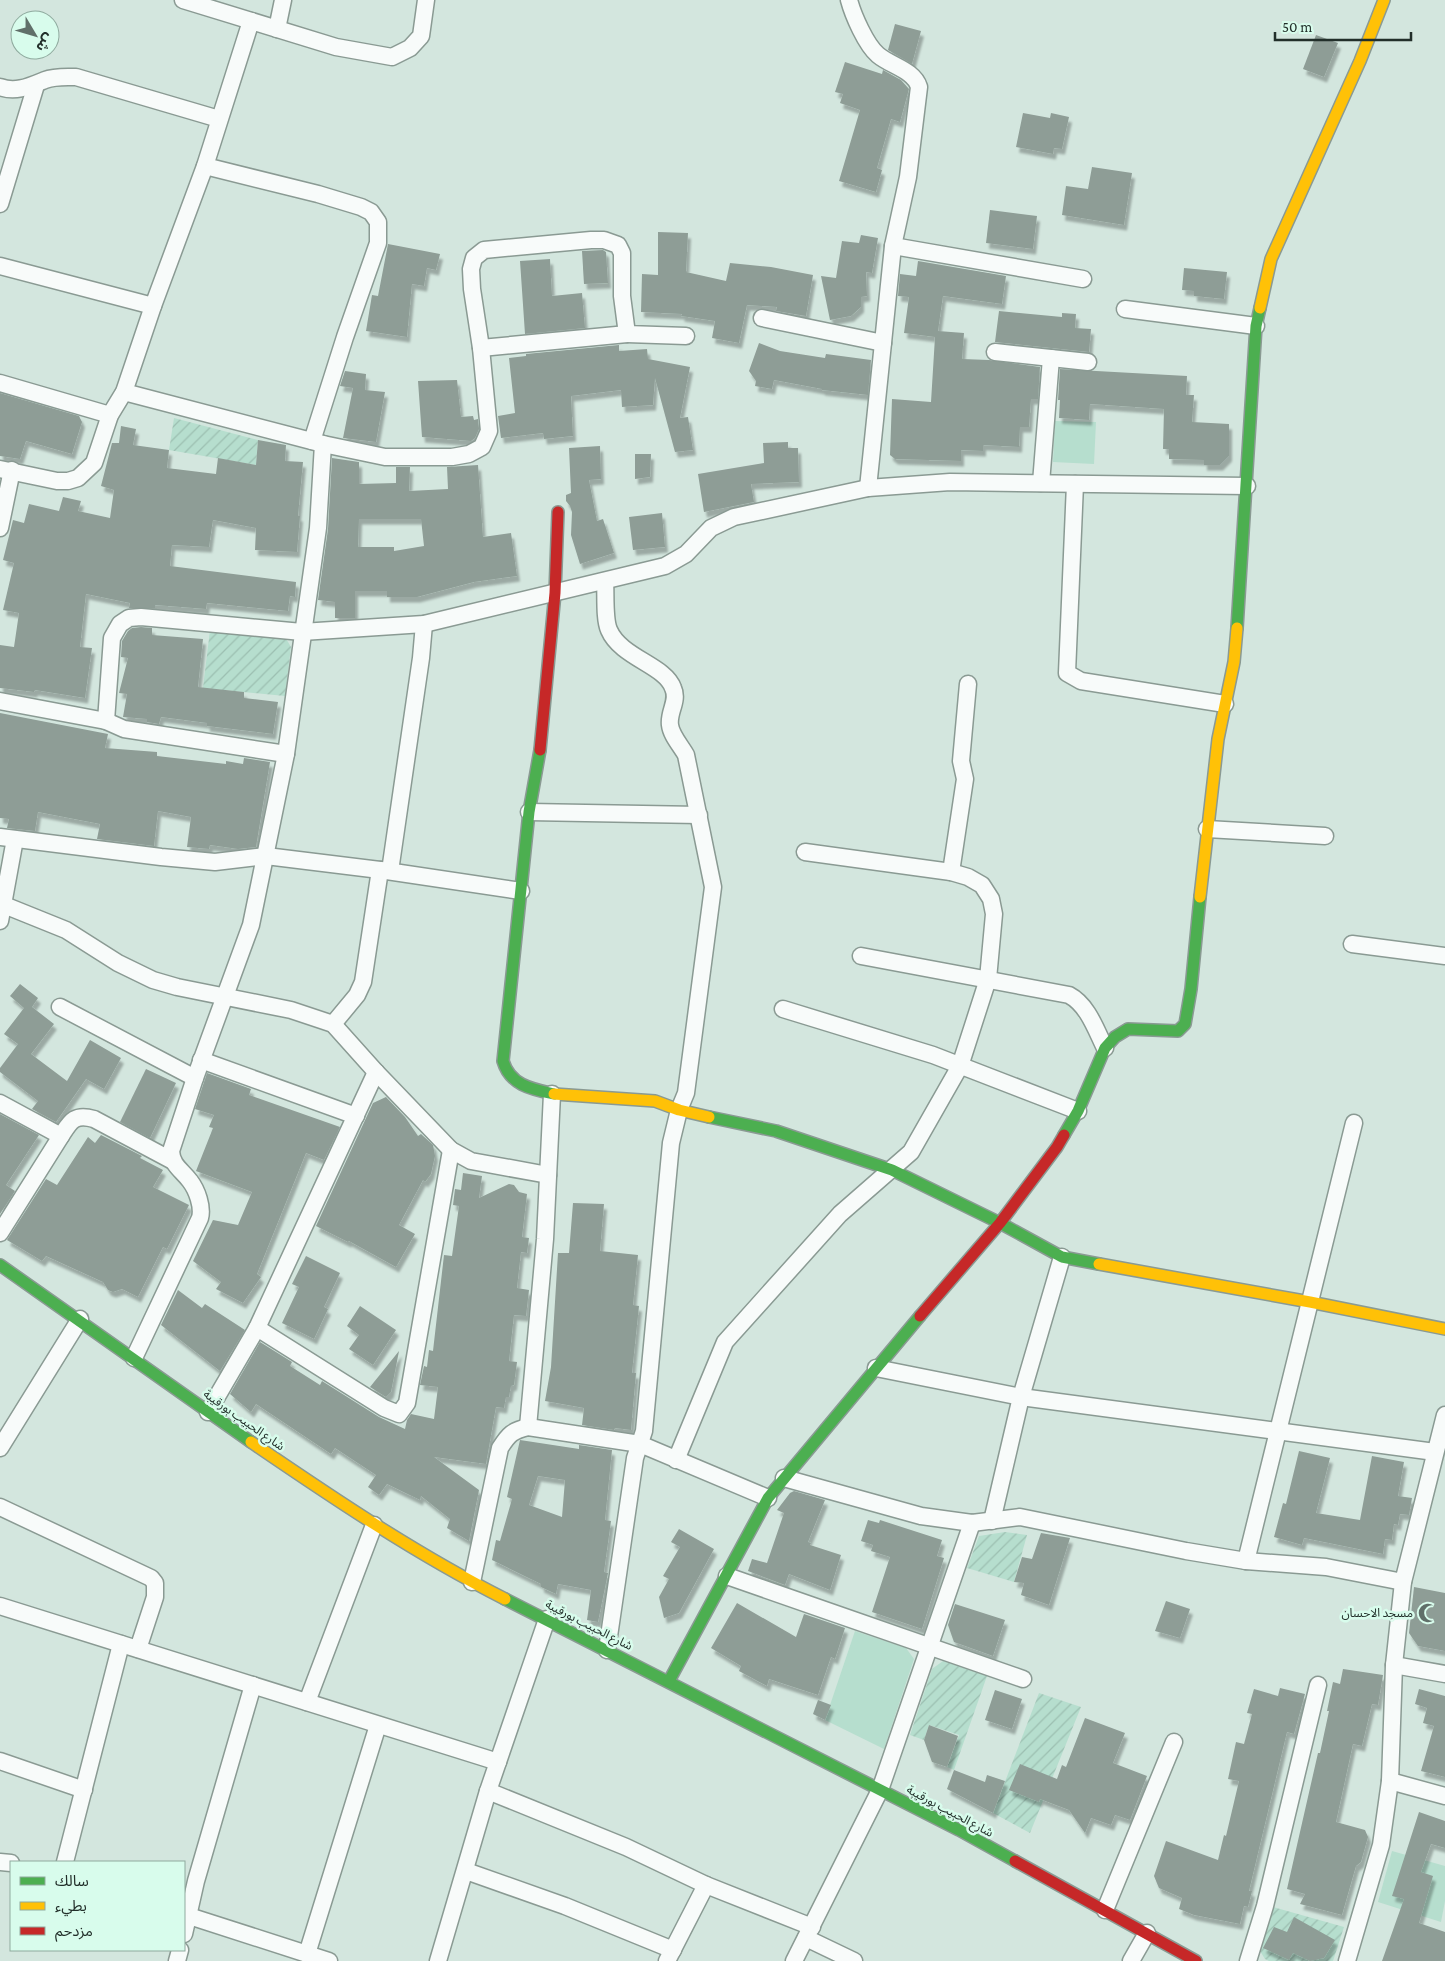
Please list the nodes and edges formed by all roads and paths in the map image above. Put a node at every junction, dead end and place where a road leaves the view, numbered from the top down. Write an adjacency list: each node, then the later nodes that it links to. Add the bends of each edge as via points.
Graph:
1 (183, 0): 6 (street)
2 (283, 0): 7 (street)
3 (426, 0): 7 (street, via 422,36 410,48 392,57 336,46)
4 (849, 0): 13 (street, via 877,54 917,80 919,87 908,177)
5 (1384, 0): 19 (street, via 1271,259)
6 (251, 21): 7 (street); 10 (street)
7 (277, 29)
8 (36, 85): 9 (street, via 22,89); 10 (street, via 60,76 76,77); 12 (street)
9 (0, 87)
10 (219, 119): 11 (street)
11 (205, 166): 16 (street); 30 (street, via 361,207 371,212 378,222 378,243 345,337)
12 (0, 204)
13 (893, 246): 15 (street); 22 (street)
14 (0, 266): 16 (street)
15 (1083, 279)
16 (153, 306): 28 (street)
17 (1125, 309): 19 (street)
18 (762, 318): 22 (street)
19 (1256, 326): 34 (street)
20 (627, 334): 21 (street); 23 (street); 23 (street, via 622,296 622,253 618,245 591,240 511,246 484,250 474,258 472,289)
21 (686, 336)
22 (883, 343): 35 (street)
23 (482, 348): 30 (street, via 489,431 482,447 452,458 385,457)
24 (995, 352): 25 (street)
25 (1051, 358): 26 (street); 32 (street)
26 (1088, 362)
27 (0, 383): 29 (street)
28 (124, 392): 29 (street); 30 (street)
29 (110, 415): 31 (street, via 94,463 78,478 56,481)
30 (317, 442): 41 (street, via 318,528)
31 (6, 469): 37 (street)
32 (1041, 483): 33 (street); 35 (street, via 950,482)
33 (1075, 484): 34 (street); 44 (street, via 1067,673 1081,681)
34 (1247, 486): 44 (street, via 1234,662)
35 (868, 488): 38 (street, via 734,516 711,528 686,554 665,566)
36 (558, 512): 39 (street)
37 (0, 528)
38 (605, 581): 39 (street); 48 (street, via 608,628 616,643 668,679 674,688 676,699 669,724 686,755)
39 (555, 592): 40 (street); 47 (street, via 538,768)
40 (424, 624): 41 (street); 54 (street)
41 (302, 632): 45 (street, via 129,618 120,624 112,638); 46 (street)
42 (968, 684): 55 (street, via 961,761 965,779)
43 (0, 701): 45 (street)
44 (1225, 704): 49 (street)
45 (106, 721): 46 (street, via 124,729)
46 (286, 754): 53 (street)
47 (529, 812): 48 (street); 56 (street)
48 (698, 815): 74 (street, via 713,887 686,1093)
49 (1207, 829): 50 (street); 67 (street, via 1185,1024 1178,1031 1128,1028)
50 (1325, 836)
51 (7, 838): 53 (street, via 214,862); 57 (street)
52 (805, 852): 55 (street)
53 (266, 856): 54 (street); 63 (street, via 251,925)
54 (385, 870): 56 (street); 66 (street, via 363,982 358,996)
55 (951, 872): 62 (street, via 982,885 991,899 994,914)
56 (521, 891): 72 (street, via 503,1061 511,1078)
57 (4, 905): 58 (street); 63 (street, via 66,930 145,976 177,987)
58 (0, 922)
59 (1352, 944): 61 (street)
60 (861, 956): 62 (street)
61 (1445, 956)
62 (988, 979): 67 (street, via 1077,999); 69 (street)
63 (226, 997): 66 (street, via 291,1010); 68 (street)
64 (60, 1007): 71 (street)
65 (783, 1009): 69 (street)
66 (333, 1024): 70 (street)
67 (1105, 1048): 75 (street)
68 (201, 1060): 71 (street); 76 (street)
69 (960, 1066): 75 (street); 81 (street, via 911,1152)
70 (376, 1072): 76 (street); 79 (street)
71 (195, 1078): 80 (street, via 171,1151)
72 (552, 1094): 74 (street, via 655,1101); 82 (street)
73 (0, 1103): 78 (street)
74 (679, 1110): 81 (street, via 776,1131); 98 (street, via 671,1143 644,1431)
75 (1078, 1112): 83 (street, via 1057,1147)
76 (356, 1116): 89 (street)
77 (1354, 1123): 87 (street)
78 (61, 1136): 80 (street, via 71,1121 85,1116); 84 (street)
79 (452, 1150): 82 (street, via 471,1161); 89 (street, via 404,1410 399,1414 384,1408)
80 (171, 1160): 91 (street, via 191,1182 202,1211)
81 (892, 1170): 83 (street); 101 (street, via 840,1214 725,1342)
82 (548, 1175): 96 (street)
83 (1000, 1223): 85 (street); 92 (street)
84 (0, 1233)
85 (1062, 1257): 87 (street); 93 (street)
86 (0, 1265): 88 (street, شارع الحبيب بورقيبة)
87 (1310, 1302): 90 (street); 97 (street)
88 (80, 1319): 91 (street, شارع الحبيب بورقيبة); 99 (street)
89 (257, 1328): 94 (street)
90 (1445, 1329)
91 (134, 1358): 94 (street, شارع الحبيب بورقيبة)
92 (876, 1368): 93 (street); 102 (street)
93 (1020, 1397): 97 (street); 105 (street)
94 (208, 1412): 107 (street, شارع الحبيب بورقيبة)
95 (1445, 1415): 100 (street)
96 (528, 1427): 98 (street); 110 (street, via 508,1435 500,1448)
97 (1279, 1430): 100 (street); 108 (street)
98 (640, 1444): 101 (street); 117 (street, via 635,1458)
99 (0, 1448)
100 (1435, 1452): 111 (street)
101 (676, 1460): 103 (street)
102 (784, 1478): 103 (street); 106 (street, via 921,1516)
103 (768, 1498): 109 (street)
104 (0, 1506): 116 (street, via 145,1575 155,1583 155,1597)
105 (992, 1521): 106 (street); 108 (street, via 1020,1517)
106 (972, 1523): 115 (street)
107 (374, 1525): 110 (street, شارع الحبيب بورقيبة); 124 (street)
108 (1246, 1560): 111 (street, via 1326,1567)
109 (727, 1576): 115 (street); 121 (street)
110 (472, 1582): 113 (street, شارع الحبيب بورقيبة)
111 (1403, 1582): 118 (street)
112 (0, 1606): 114 (street)
113 (547, 1619): 117 (street, شارع الحبيب بورقيبة); 128 (street)
114 (121, 1644): 116 (street); 130 (street)
115 (930, 1647): 120 (street); 131 (street)
116 (138, 1649): 122 (street)
117 (607, 1650): 121 (street, شارع الحبيب بورقيبة)
118 (1394, 1665): 119 (street); 129 (street)
119 (1445, 1674)
120 (1023, 1680)
121 (669, 1681): 131 (street, شارع الحبيب بورقيبة)
122 (253, 1686): 124 (street); 136 (street)
123 (1318, 1686): 151 (street, via 1265,1906)
124 (307, 1702): 125 (street)
125 (378, 1725): 128 (street); 143 (street)
126 (1174, 1742): 138 (street)
127 (0, 1761): 130 (street)
128 (498, 1762): 132 (street)
129 (1390, 1781): 133 (street); 152 (street, via 1382,1844)
130 (84, 1790): 134 (street)
131 (880, 1790): 138 (street, شارع الحبيب بورقيبة); 141 (street)
132 (488, 1791): 135 (street); 137 (street, via 626,1847)
133 (1445, 1796)
134 (65, 1861)
135 (466, 1872): 144 (street, via 632,1932); 146 (street)
136 (190, 1881): 139 (street)
137 (706, 1885): 141 (street); 144 (street)
138 (1105, 1910): 142 (street, شارع الحبيب بورقيبة)
139 (189, 1916): 140 (street); 143 (street)
140 (185, 1930)
141 (809, 1933): 147 (street); 148 (street)
142 (1147, 1933): 149 (street); 150 (street, شارع الحبيب بورقيبة)
143 (307, 1954): 145 (street)
144 (670, 1956)
145 (329, 1961)
146 (438, 1961)
147 (794, 1961)
148 (854, 1961)
149 (1131, 1961)
150 (1196, 1961)
151 (1248, 1961)
152 (1346, 1961)

